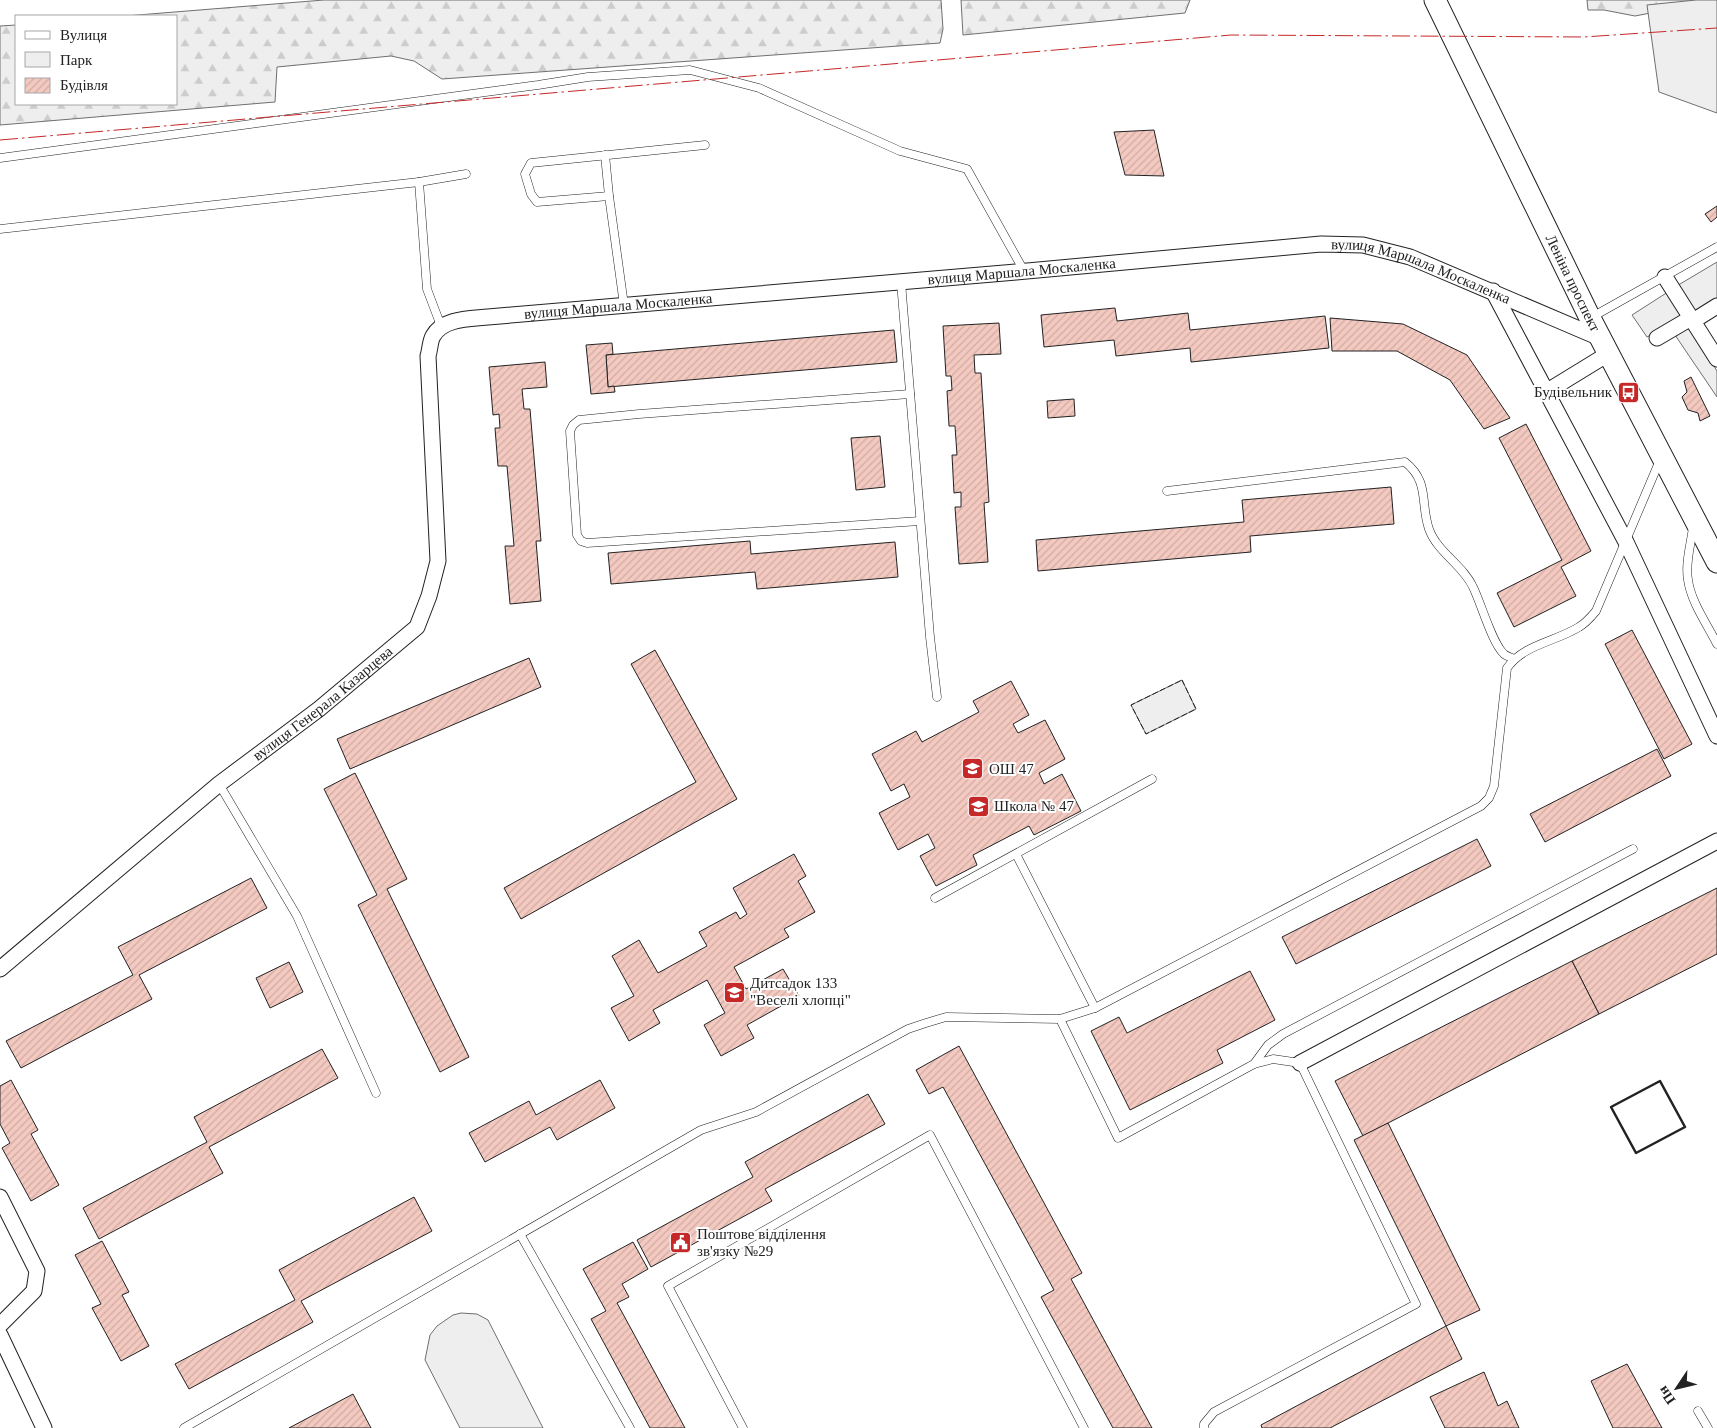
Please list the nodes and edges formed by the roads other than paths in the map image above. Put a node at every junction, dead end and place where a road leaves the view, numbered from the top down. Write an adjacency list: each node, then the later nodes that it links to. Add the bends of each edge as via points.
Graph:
1 (1435, 0): 16 (main road, Леніна проспект)
2 (705, 145): 3 (lane)
3 (605, 155): 7 (lane); 7 (lane, via 531,163 525,174 537,202)
4 (0, 158): 10 (lane, via 588,77 690,70 759,88 900,151 967,169)
5 (466, 174): 6 (lane)
6 (419, 182): 8 (lane); 18 (lane, via 427,289)
7 (609, 196): 14 (lane)
8 (0, 229)
9 (1717, 247): 11 (lane)
10 (1024, 271): 12 (street, вулиця Маршала Москаленка); 13 (street, вулиця Маршала Москаленка, via 1321,244 1363,245 1410,257)
11 (1665, 276): 16 (lane); 17 (street)
12 (901, 282): 14 (street, вулиця Маршала Москаленка); 23 (lane)
13 (1493, 291): 20 (street, вулиця Маршала Москаленка); 22 (street)
14 (624, 305): 18 (street, вулиця Маршала Москаленка, via 488,317 454,322)
15 (1717, 306): 17 (street)
16 (1590, 318): 20 (main road, Леніна проспект)
17 (1692, 319): 19 (street); 21 (street)
18 (437, 332): 35 (street, вулиця Генерала Казарцева, via 428,356 438,560 417,627 318,709)
19 (1657, 338)
20 (1604, 346): 22 (street); 24 (main road, Леніна проспект)
21 (1717, 359)
22 (1546, 392): 28 (street)
23 (910, 394): 27 (lane); 27 (lane, via 579,420 570,432 577,535 587,543)
24 (1661, 456): 26 (main road, Леніна проспект); 28 (lane)
25 (1167, 491): 31 (lane, via 1405,462 1420,480 1428,529 1464,571 1498,646 1505,655)
26 (1694, 520): 29 (main road, Леніна проспект); 30 (lane, via 1688,582)
27 (920, 521): 32 (lane)
28 (1626, 542): 31 (lane, via 1596,611 1587,621); 33 (street)
29 (1717, 562)
30 (1717, 644)
31 (1514, 659): 41 (lane, via 1507,668 1494,786 1481,806)
32 (937, 697)
33 (1717, 736)
34 (1152, 779): 38 (lane)
35 (219, 784): 40 (street, вулиця Генерала Казарцева); 45 (lane, via 297,916)
36 (1717, 841): 43 (street)
37 (1633, 849): 44 (lane, via 1283,1034)
38 (1016, 854): 39 (lane); 41 (lane)
39 (935, 898)
40 (0, 969)
41 (1095, 1008): 42 (lane)
42 (1060, 1018): 44 (lane, via 1118,1138); 47 (lane, via 946,1018 908,1029 756,1112 700,1130)
43 (1300, 1063): 44 (lane, via 1273,1059); 56 (lane, via 1416,1304 1214,1412)
44 (1254, 1064)
45 (376, 1093)
46 (0, 1197): 48 (street, via 37,1272 34,1292)
47 (520, 1234): 52 (lane); 53 (lane)
48 (0, 1325)
49 (0, 1334): 51 (street)
50 (1698, 1411): 57 (lane)
51 (44, 1428)
52 (184, 1428)
53 (630, 1428)
54 (743, 1428): 55 (lane, via 668,1286 930,1135)
55 (1084, 1428)
56 (1204, 1428)
57 (1708, 1428)

